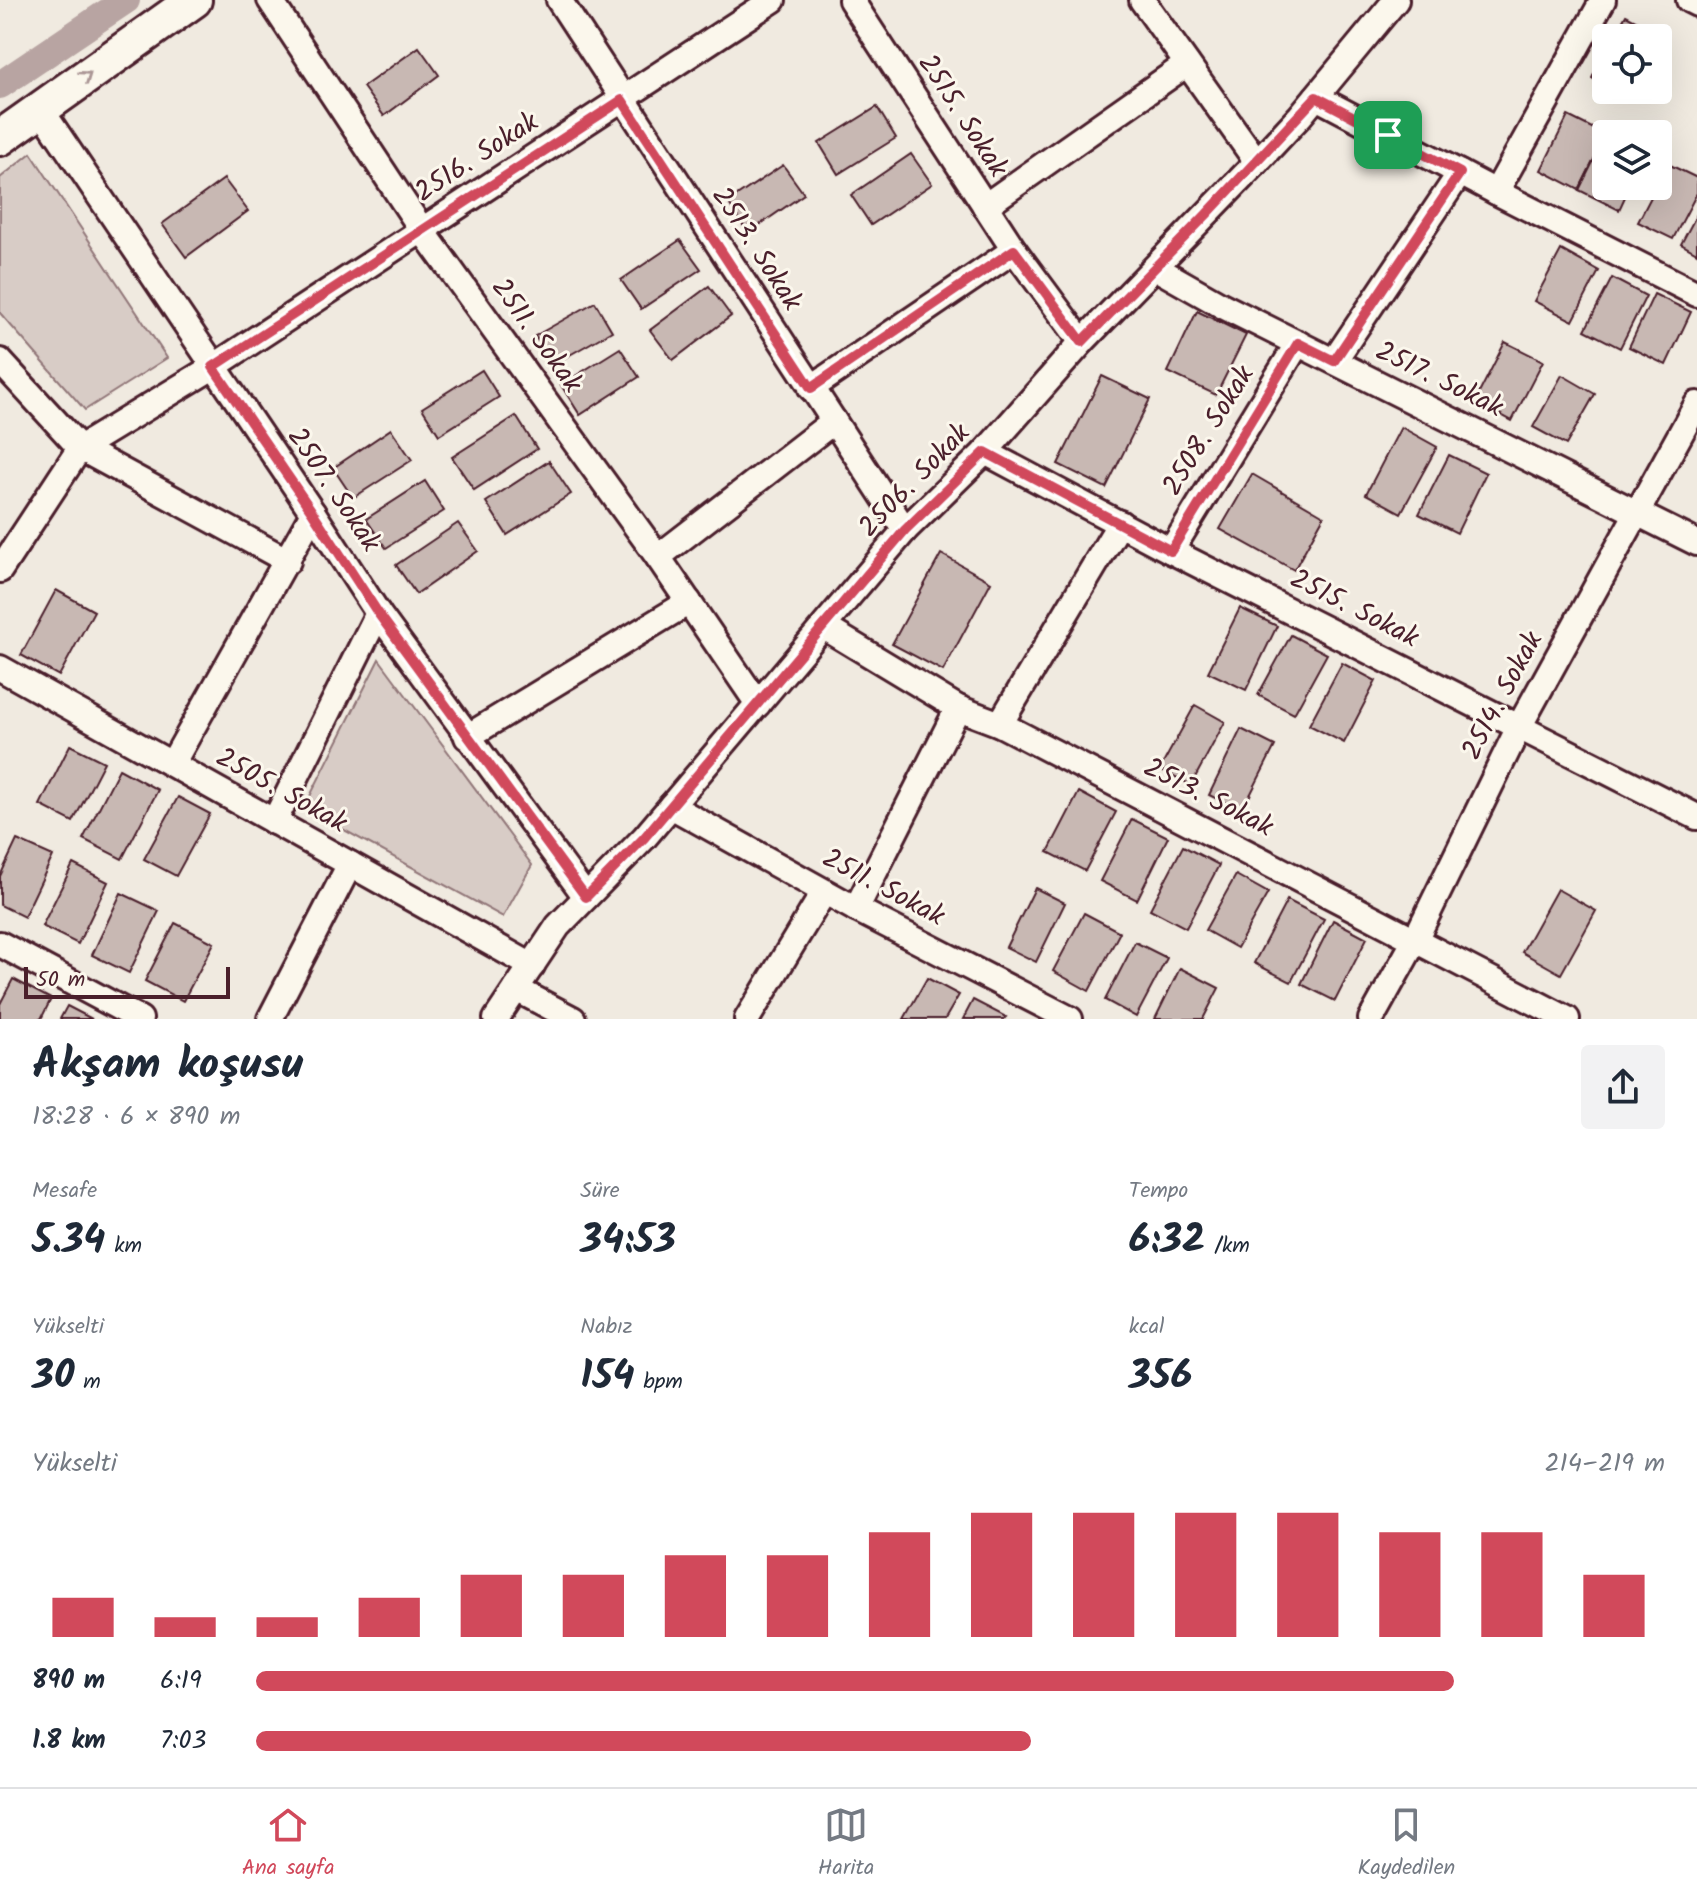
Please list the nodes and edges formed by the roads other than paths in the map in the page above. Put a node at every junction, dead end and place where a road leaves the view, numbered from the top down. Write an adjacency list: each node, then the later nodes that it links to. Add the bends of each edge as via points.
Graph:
1 (194, 0): 14 (street, one-way to 1)
2 (270, 0): 20 (street, 2511. Sokak)
3 (559, 0): 13 (street, 2513. Sokak)
4 (773, 0): 13 (street, 2516. Sokak)
5 (851, 0): 19 (street, 2515. Sokak)
6 (1142, 0): 11 (street)
7 (1396, 0): 12 (street, 2506. Sokak)
8 (1603, 0): 18 (street)
9 (1689, 0): 10 (street)
10 (1697, 4)
11 (1187, 64): 16 (street); 19 (street)
12 (1316, 97): 16 (street, 2506. Sokak); 17 (street)
13 (622, 100): 20 (street, 2516. Sokak); 29 (street, 2513. Sokak)
14 (40, 108): 15 (street); 28 (street, 2507. Sokak)
15 (0, 138)
16 (1257, 162): 22 (street, 2506. Sokak)
17 (1460, 173): 18 (street); 27 (street)
18 (1496, 192): 23 (street)
19 (985, 206): 21 (street, 2515. Sokak)
20 (422, 230): 28 (street, 2516. Sokak); 40 (street, 2511. Sokak)
21 (1014, 250): 24 (street, 2515. Sokak); 29 (street)
22 (1156, 268): 24 (street, 2506. Sokak); 25 (street, 2517. Sokak)
23 (1697, 294)
24 (1082, 342): 33 (street, 2506. Sokak)
25 (1298, 343): 27 (street, 2517. Sokak); 39 (street, 2508. Sokak)
26 (0, 361): 32 (street)
27 (1334, 361): 34 (street, 2517. Sokak)
28 (213, 367): 32 (street, 2516. Sokak); 35 (street, 2507. Sokak)
29 (811, 388): 31 (street, 2513. Sokak)
30 (1697, 404): 34 (street, 2514. Sokak)
31 (834, 421): 37 (street, 2513. Sokak); 40 (street)
32 (80, 448): 41 (street); 42 (street)
33 (985, 452): 36 (street, 2515. Sokak); 37 (street, 2506. Sokak)
34 (1636, 511): 38 (street, 2517. Sokak); 50 (street, 2514. Sokak)
35 (313, 513): 41 (street); 44 (street, 2507. Sokak)
36 (1120, 523): 39 (street, 2515. Sokak); 49 (street)
37 (905, 530): 45 (street, 2506. Sokak)
38 (1697, 543)
39 (1171, 551): 50 (street, 2515. Sokak)
40 (658, 557): 43 (street, 2511. Sokak)
41 (288, 561): 52 (street)
42 (0, 570)
43 (689, 602): 47 (street, 2511. Sokak); 51 (street)
44 (378, 613): 51 (street, 2507. Sokak); 55 (street)
45 (824, 627): 47 (street, 2506. Sokak); 48 (street, 2513. Sokak)
46 (0, 668): 52 (street, 2505. Sokak)
47 (758, 704): 53 (street, 2506. Sokak)
48 (958, 708): 49 (street, 2513. Sokak); 59 (street)
49 (1000, 724): 60 (street, 2513. Sokak)
50 (1519, 727): 54 (street, 2515. Sokak); 60 (street, 2514. Sokak)
51 (467, 737): 58 (street, 2507. Sokak)
52 (172, 764): 55 (street, 2505. Sokak)
53 (671, 806): 57 (street, 2511. Sokak); 58 (street, 2506. Sokak)
54 (1697, 817)
55 (274, 822): 56 (street, 2505. Sokak)
56 (350, 864): 62 (street, 2505. Sokak); 65 (street)
57 (824, 892): 59 (street, 2511. Sokak); 68 (street)
58 (586, 897): 62 (street, 2506. Sokak, via 558,926)
59 (856, 909): 69 (street, 2511. Sokak)
60 (1415, 940): 70 (street, 2514. Sokak); 71 (street, 2513. Sokak)
61 (0, 944): 64 (street)
62 (532, 966): 63 (street, 2506. Sokak)
63 (516, 989): 66 (street, 2506. Sokak); 67 (street)
64 (140, 1019)
65 (270, 1019)
66 (496, 1019)
67 (573, 1019)
68 (747, 1019)
69 (1070, 1019)
70 (1371, 1019)
71 (1567, 1019)

